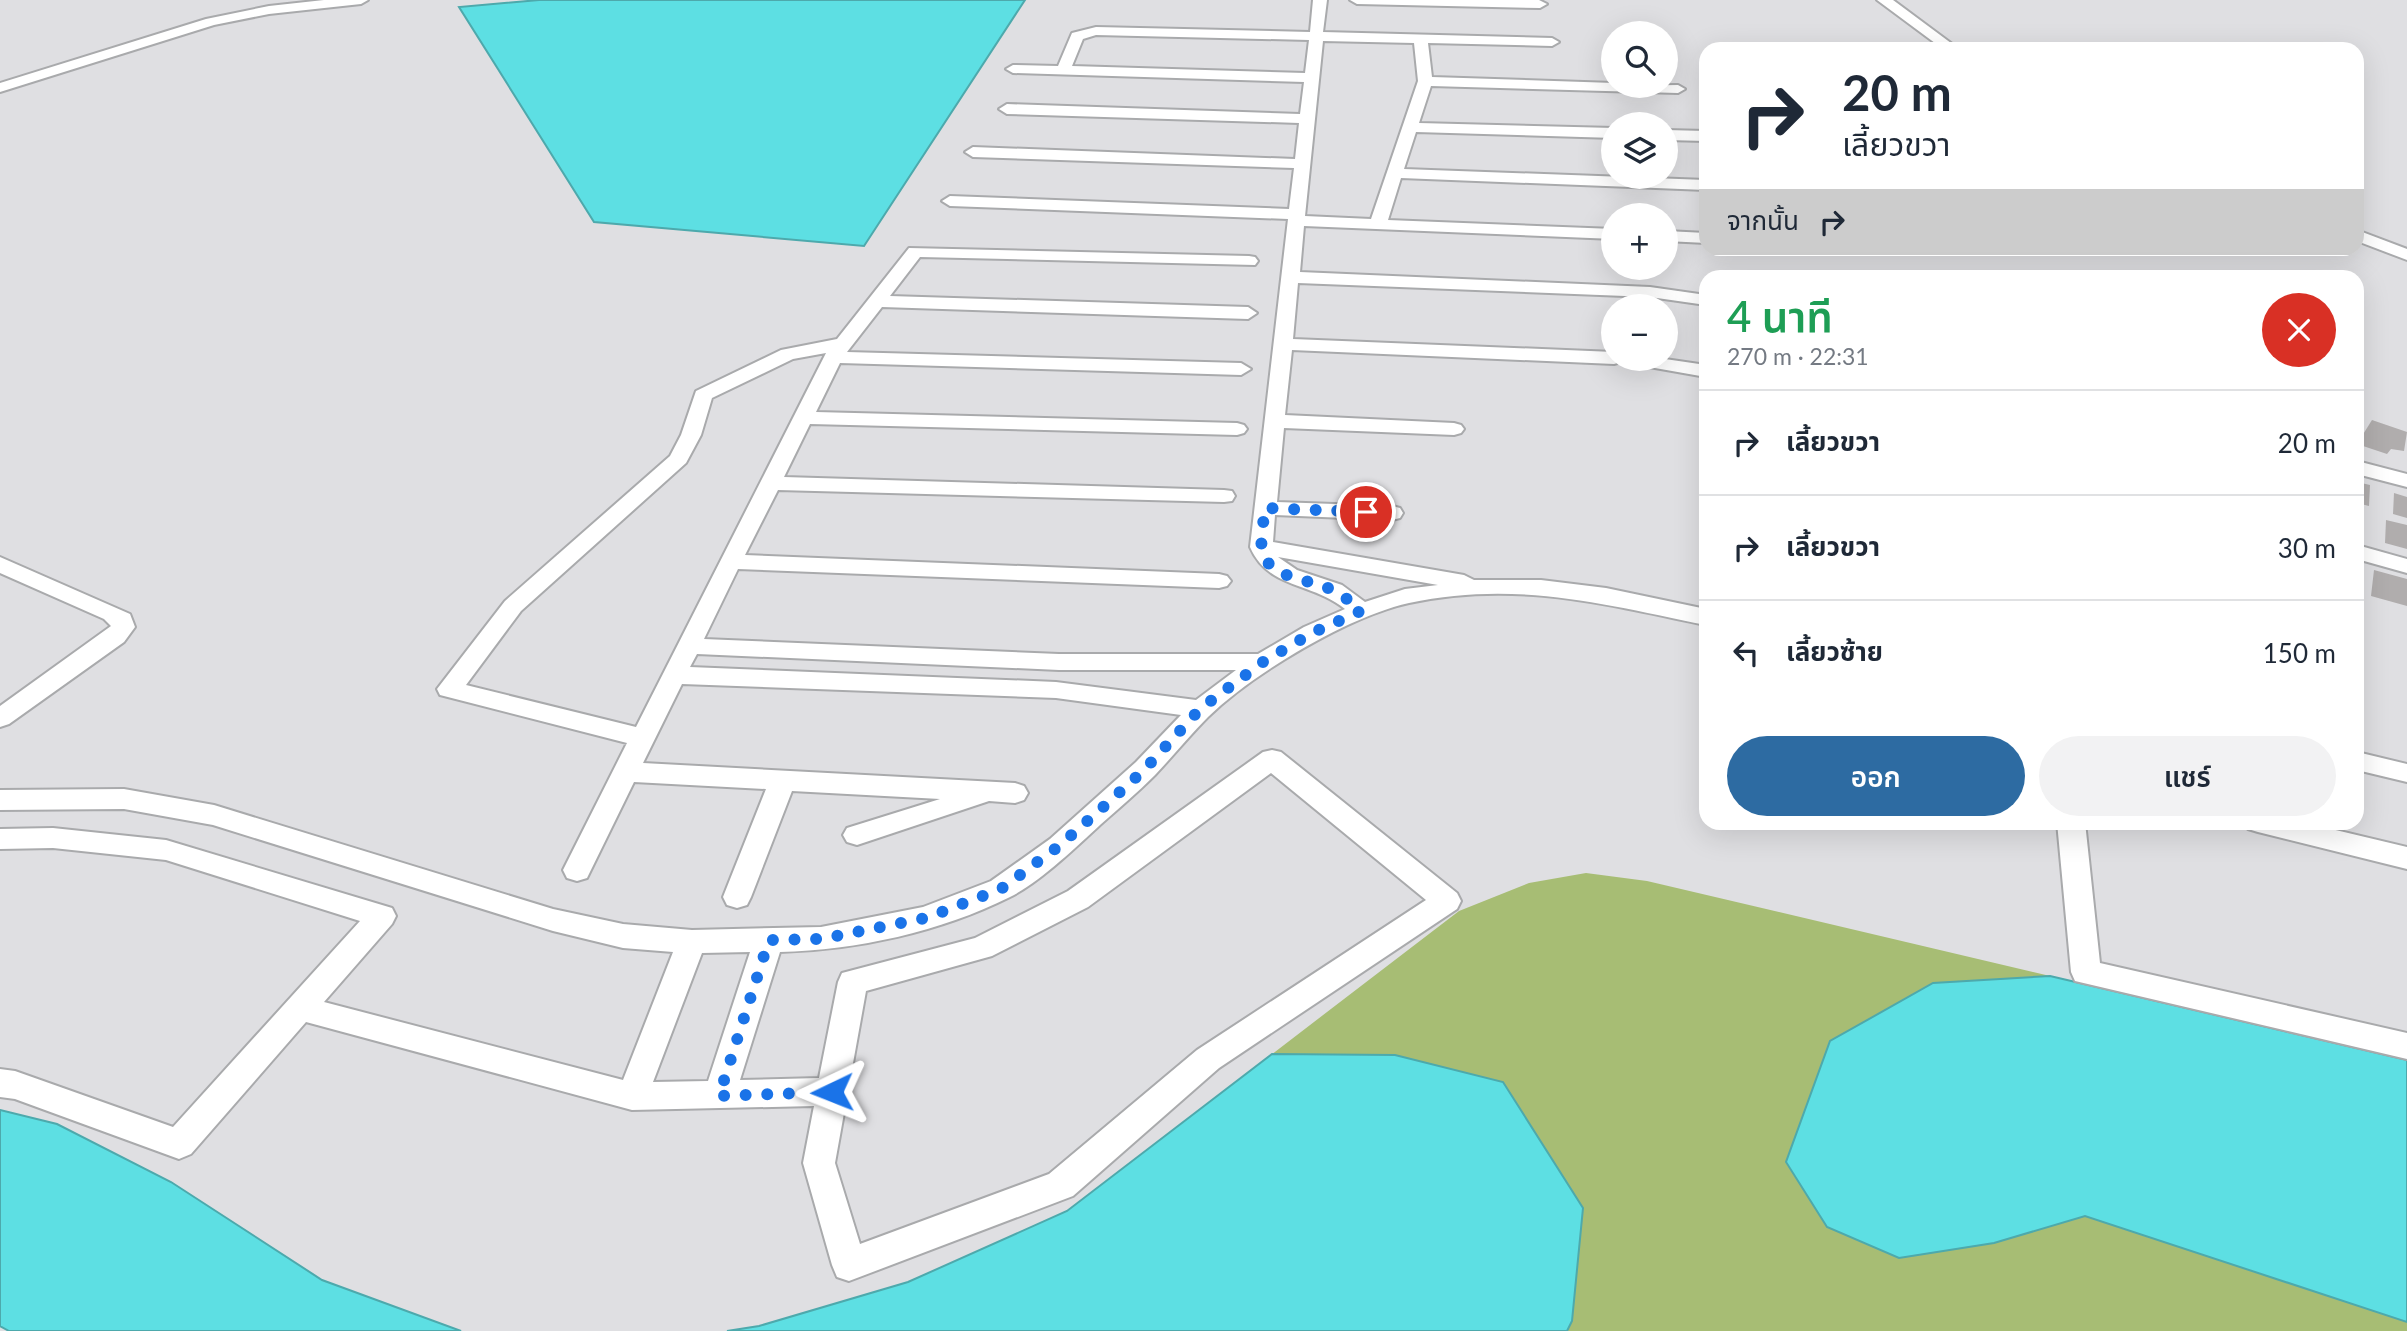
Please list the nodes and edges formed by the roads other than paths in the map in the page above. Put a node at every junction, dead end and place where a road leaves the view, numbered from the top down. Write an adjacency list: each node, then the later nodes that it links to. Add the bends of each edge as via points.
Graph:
1 (361, 0): 15 (street, via 211,22)
2 (1320, 0): 6 (street)
3 (1357, 0): 5 (street)
4 (1884, 0): 9 (street)
5 (1540, 4)
6 (1316, 37): 7 (street); 11 (street, via 1096,31 1077,36); 12 (street)
7 (1422, 40): 8 (street); 13 (street)
8 (1552, 42)
9 (1942, 42)
10 (1013, 69): 11 (street)
11 (1063, 70): 12 (street)
12 (1312, 78): 17 (street)
13 (1425, 81): 14 (street); 18 (street)
14 (1601, 87)
15 (0, 89)
16 (1007, 108): 17 (street)
17 (1307, 119): 23 (street)
18 (1410, 127): 19 (street); 24 (street)
19 (1601, 133)
20 (1678, 135): 21 (street)
21 (1699, 136)
22 (973, 152): 23 (street)
23 (1303, 164): 27 (street)
24 (1395, 173): 25 (street); 28 (street)
25 (1699, 185)
26 (950, 201): 27 (street)
27 (1297, 218): 28 (street); 35 (street)
28 (1378, 224): 29 (street)
29 (1601, 233)
30 (1678, 237): 31 (street)
31 (1699, 238)
32 (2364, 238): 33 (street)
33 (2407, 255)
34 (1249, 261): 37 (street, via 915,252)
35 (1290, 277): 36 (street, via 1650,292); 39 (street)
36 (1699, 299)
37 (876, 301): 38 (street); 40 (street)
38 (1248, 313)
39 (1283, 344): 41 (street); 46 (street)
40 (838, 350): 43 (street); 45 (street); 69 (street, via 788,354 703,395 679,459 513,606 449,689)
41 (1601, 357)
42 (1678, 367): 44 (street)
43 (1241, 369)
44 (1699, 370)
45 (802, 418): 47 (street); 51 (street)
46 (1275, 421): 48 (street); 53 (street)
47 (1237, 429)
48 (1454, 429)
49 (2364, 469): 50 (street)
50 (2407, 481)
51 (770, 483): 52 (street); 57 (street)
52 (1224, 496)
53 (1265, 508): 54 (street); 55 (street)
54 (1392, 513)
55 (1261, 547): 61 (street); 62 (street, via 1265,559 1279,571 1330,589)
56 (2364, 554): 59 (street)
57 (731, 562): 60 (street); 64 (street)
58 (0, 564): 68 (street, via 112,614 121,619 123,627)
59 (2407, 566)
60 (1219, 581)
61 (1488, 586): 62 (street, via 1405,596); 63 (street, via 1606,595)
62 (1361, 611): 65 (street)
63 (1699, 615)
64 (689, 646): 65 (street, via 1059,662); 66 (street)
65 (1263, 662): 67 (street)
66 (674, 675): 67 (street, via 1056,690); 69 (street)
67 (1200, 709): 82 (street, via 1145,769 1069,838 1001,889 926,918 821,939)
68 (0, 718)
69 (643, 738): 71 (street)
70 (2364, 763): 72 (street)
71 (626, 772): 73 (street); 80 (street)
72 (2407, 772)
73 (782, 780): 77 (street, via 1004,792); 81 (street)
74 (0, 800): 83 (street, via 124,799 214,815 553,920 623,936)
75 (2072, 830): 85 (street, via 2086,972)
76 (2291, 830): 79 (street)
77 (858, 835)
78 (0, 839): 84 (street, via 53,838 166,850 382,916)
79 (2407, 858)
80 (578, 870)
81 (737, 897)
82 (769, 940): 83 (street); 89 (street)
83 (692, 942): 88 (street)
84 (301, 1008): 86 (street, via 179,1144); 88 (street)
85 (2407, 1046)
86 (0, 1083)
87 (832, 1092): 87 (street, via 853,982 982,948 1078,899 1272,759 1447,901 1208,1059 1060,1185 849,1265 819,1163); 89 (street)
88 (632, 1096): 89 (street)
89 (719, 1096)

